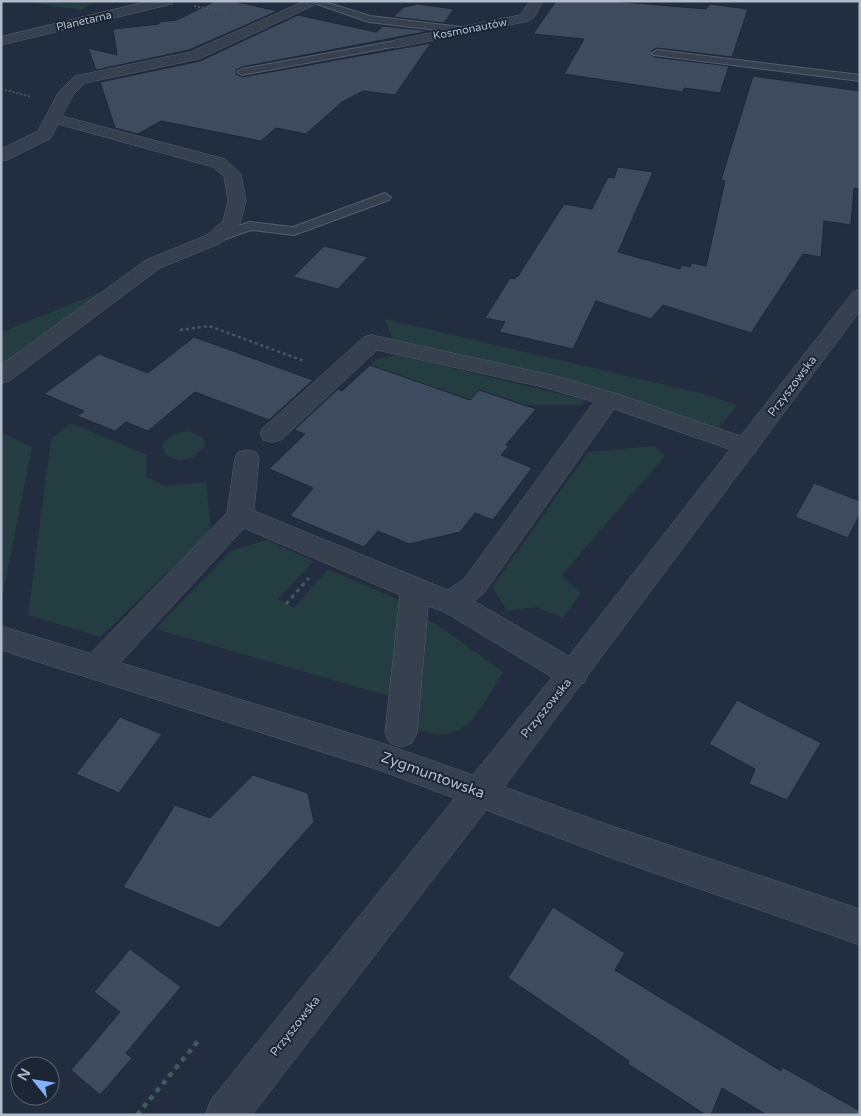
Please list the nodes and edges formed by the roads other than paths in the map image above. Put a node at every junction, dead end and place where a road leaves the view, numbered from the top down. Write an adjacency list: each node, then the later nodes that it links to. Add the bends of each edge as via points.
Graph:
1 (167, 1): 6 (street, Planetarna)
2 (537, 1): 4 (street, Kosmonautów, via 524,18)
3 (316, 2): 5 (lane); 11 (street, via 194,56 80,79 66,93)
4 (461, 30): 5 (lane); 7 (street, Kosmonautów)
5 (374, 33): 7 (lane); 9 (lane)
6 (1, 41)
7 (395, 44)
8 (657, 53): 10 (lane)
9 (242, 72)
10 (860, 78)
11 (53, 118): 12 (street, via 45,134); 14 (street, via 219,163 232,174 237,201 232,223)
12 (1, 156)
13 (385, 197): 14 (lane, via 294,231 250,226)
14 (214, 239): 16 (street, via 153,264)
15 (860, 296): 19 (street, Przyszowska)
16 (1, 376)
17 (609, 399): 18 (street, via 548,381 372,342); 19 (street); 23 (street, via 474,586)
18 (272, 434)
19 (746, 447): 26 (street, Przyszowska)
20 (247, 458): 21 (street)
21 (240, 516): 22 (street); 25 (street)
22 (415, 590): 23 (street); 27 (street)
23 (452, 602): 26 (street)
24 (1, 638): 25 (street, Zygmuntowska)
25 (97, 667): 28 (street, Zygmuntowska, via 385,758)
26 (573, 674): 28 (street, Przyszowska)
27 (401, 733)
28 (478, 792): 29 (street, Zygmuntowska, via 609,841); 30 (street, Przyszowska)
29 (860, 927)
30 (226, 1115)

